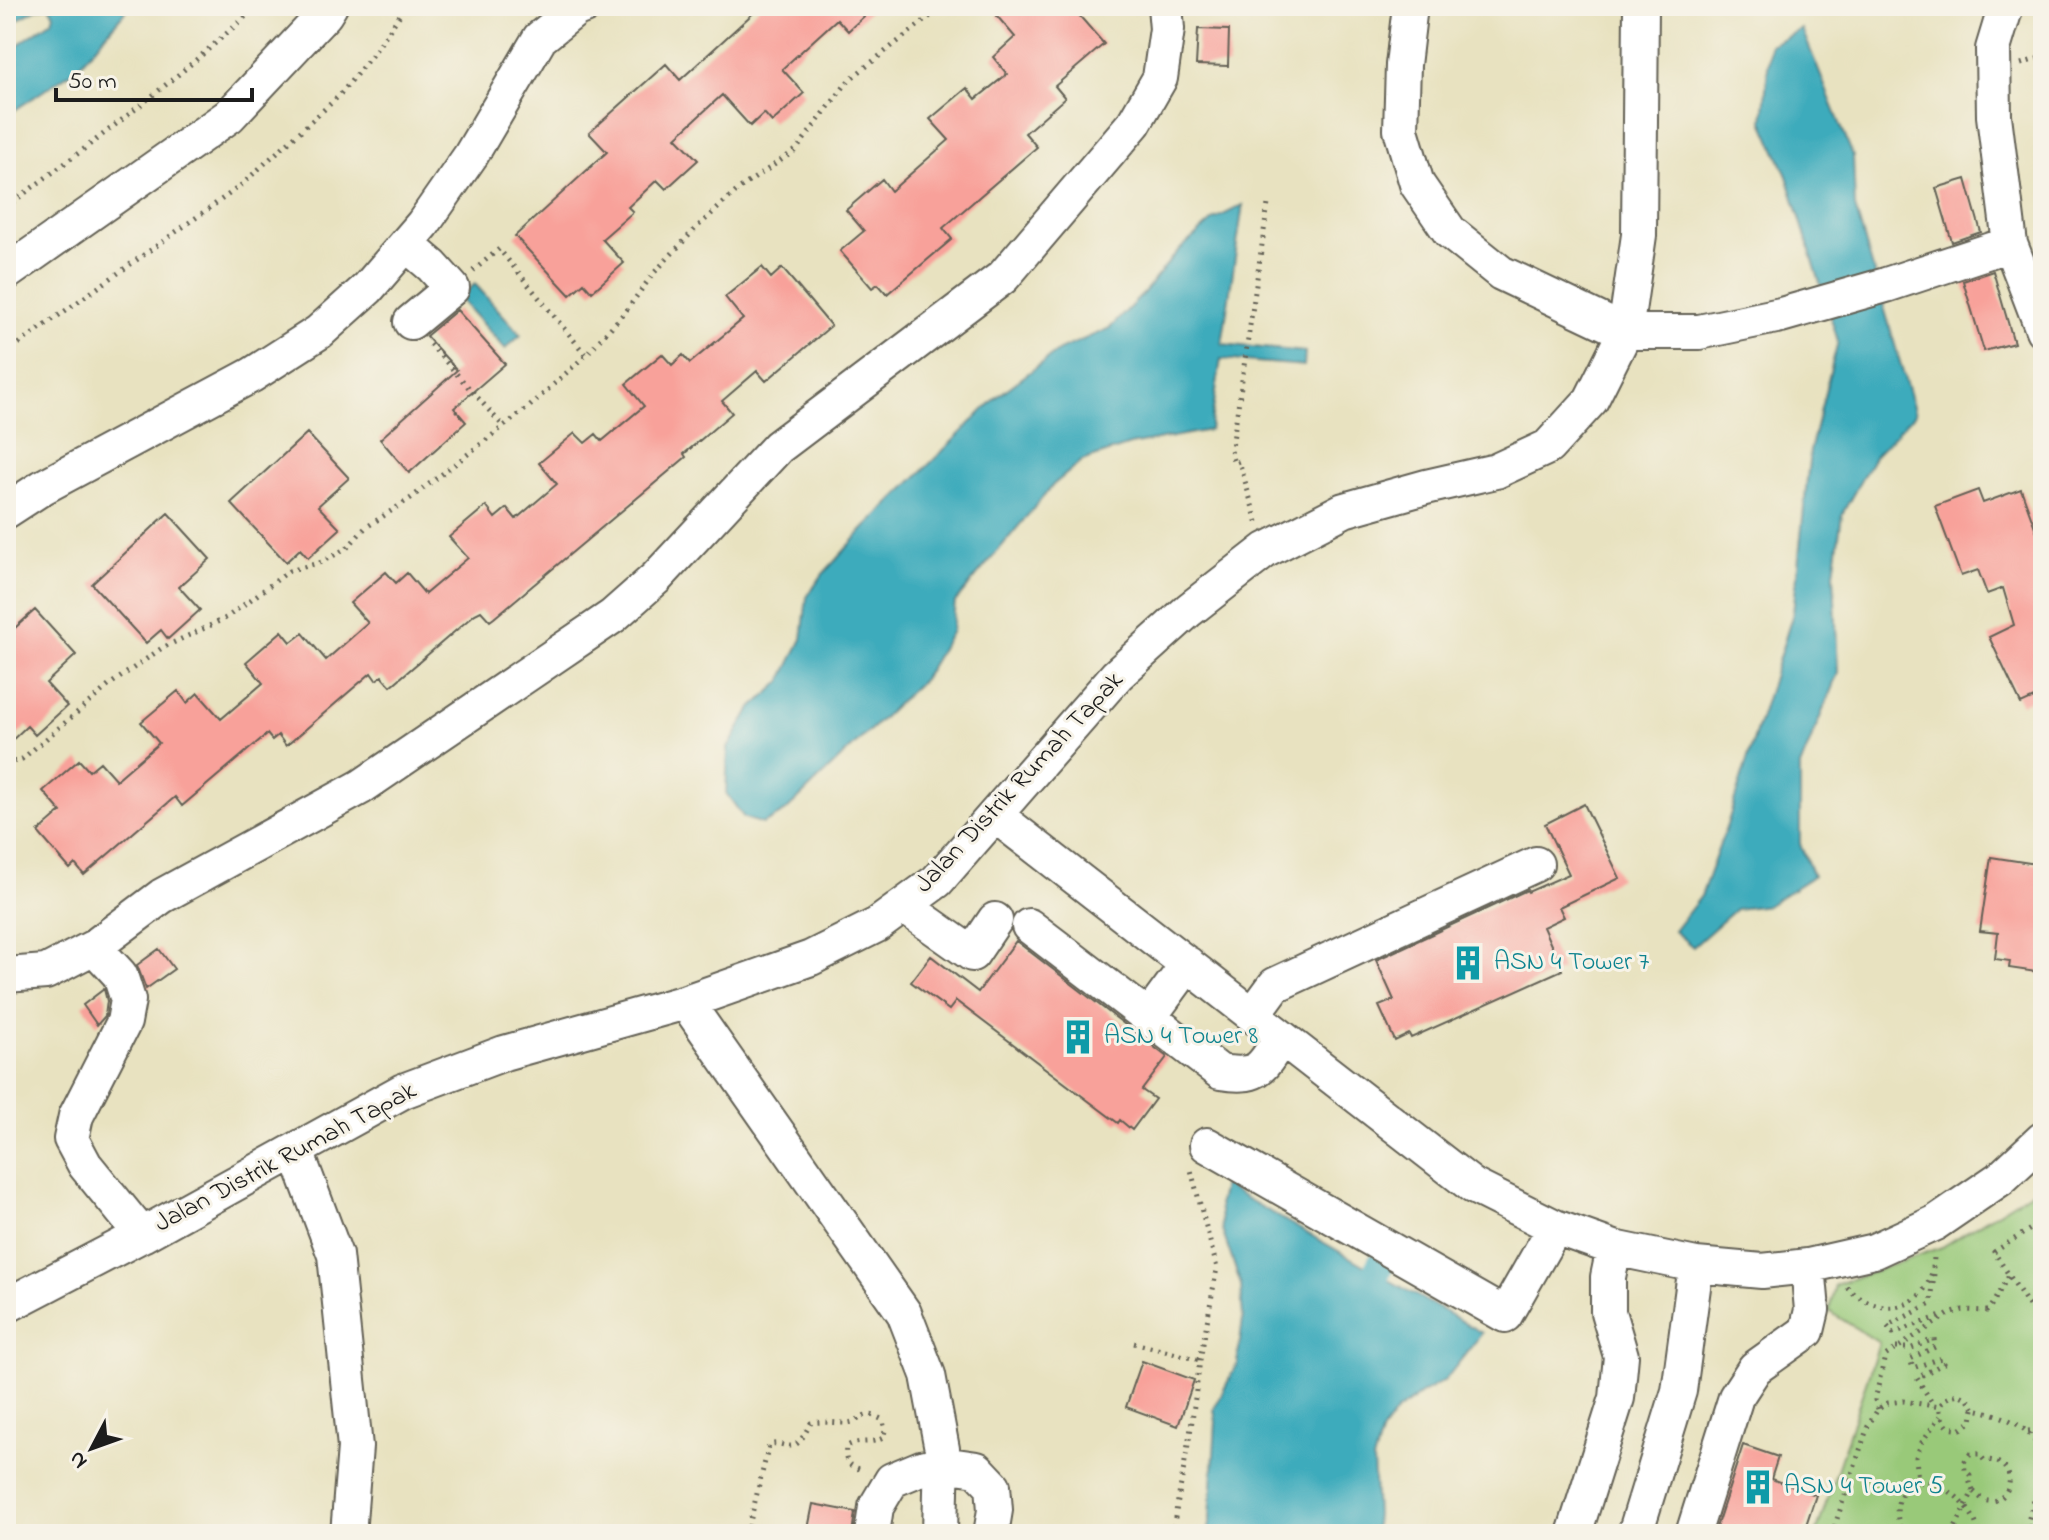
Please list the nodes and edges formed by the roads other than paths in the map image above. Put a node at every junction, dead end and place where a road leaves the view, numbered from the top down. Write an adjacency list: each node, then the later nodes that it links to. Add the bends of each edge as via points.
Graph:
1 (330, 6): 9 (street, via 229,116)
2 (584, 6): 7 (street, via 540,38 471,155)
3 (1165, 6): 19 (street, via 1160,78 1134,123 1003,277 778,447 656,578 613,616 361,787 162,896)
4 (1410, 6): 12 (street, via 1401,130 1417,184 1450,232 1501,273)
5 (1641, 6): 12 (street, Jalan Distrik Rumah Tapak, via 1639,235)
6 (2006, 6): 8 (street, via 1993,49 1993,74)
7 (406, 244): 10 (street, via 452,288); 13 (street, via 319,332 252,375)
8 (2010, 244): 11 (street); 12 (street, via 1781,315 1699,332)
9 (6, 273)
10 (411, 322)
11 (2043, 330)
12 (1625, 332): 14 (street, Jalan Distrik Rumah Tapak, via 1591,400 1548,447 1496,471 1344,510 1266,550 1117,675)
13 (6, 511)
14 (995, 815): 16 (street, Jalan Distrik Rumah Tapak, via 937,881); 20 (street)
15 (1536, 864): 23 (street, via 1275,985)
16 (904, 906): 17 (street, via 972,954); 22 (street, Jalan Distrik Rumah Tapak, via 811,958)
17 (995, 920)
18 (1029, 926): 24 (street)
19 (94, 947): 21 (street, via 46,972); 30 (street, via 120,975 128,1000 124,1022 76,1116 71,1139 85,1165)
20 (1188, 964): 23 (street); 24 (street)
21 (6, 975)
22 (686, 1002): 28 (street, Jalan Distrik Rumah Tapak, via 504,1053 418,1085); 35 (street, via 904,1313 928,1375)
23 (1253, 1015): 25 (street)
24 (1149, 1017): 25 (street, via 1220,1072 1240,1075 1263,1067)
25 (1281, 1037): 29 (street, via 1473,1186)
26 (2043, 1139): 33 (street, via 2001,1178 1935,1223 1874,1251)
27 (1207, 1145): 29 (street, via 1505,1315)
28 (296, 1151): 30 (street, Jalan Distrik Rumah Tapak); 36 (street, via 335,1255 355,1447)
29 (1555, 1227): 31 (street)
30 (142, 1235): 34 (street, Jalan Distrik Rumah Tapak)
31 (1614, 1248): 32 (street); 40 (street, via 1608,1312 1621,1356 1617,1398)
32 (1696, 1265): 33 (street, via 1762,1271); 41 (street, via 1679,1391)
33 (1816, 1265): 42 (street, via 1807,1331 1755,1368 1736,1397)
34 (6, 1306)
35 (942, 1464): 37 (street, via 892,1480 876,1507); 38 (street); 39 (street, via 977,1469 993,1486)
36 (348, 1534)
37 (872, 1534)
38 (940, 1534)
39 (991, 1534)
40 (1574, 1534)
41 (1635, 1534)
42 (1693, 1534)

